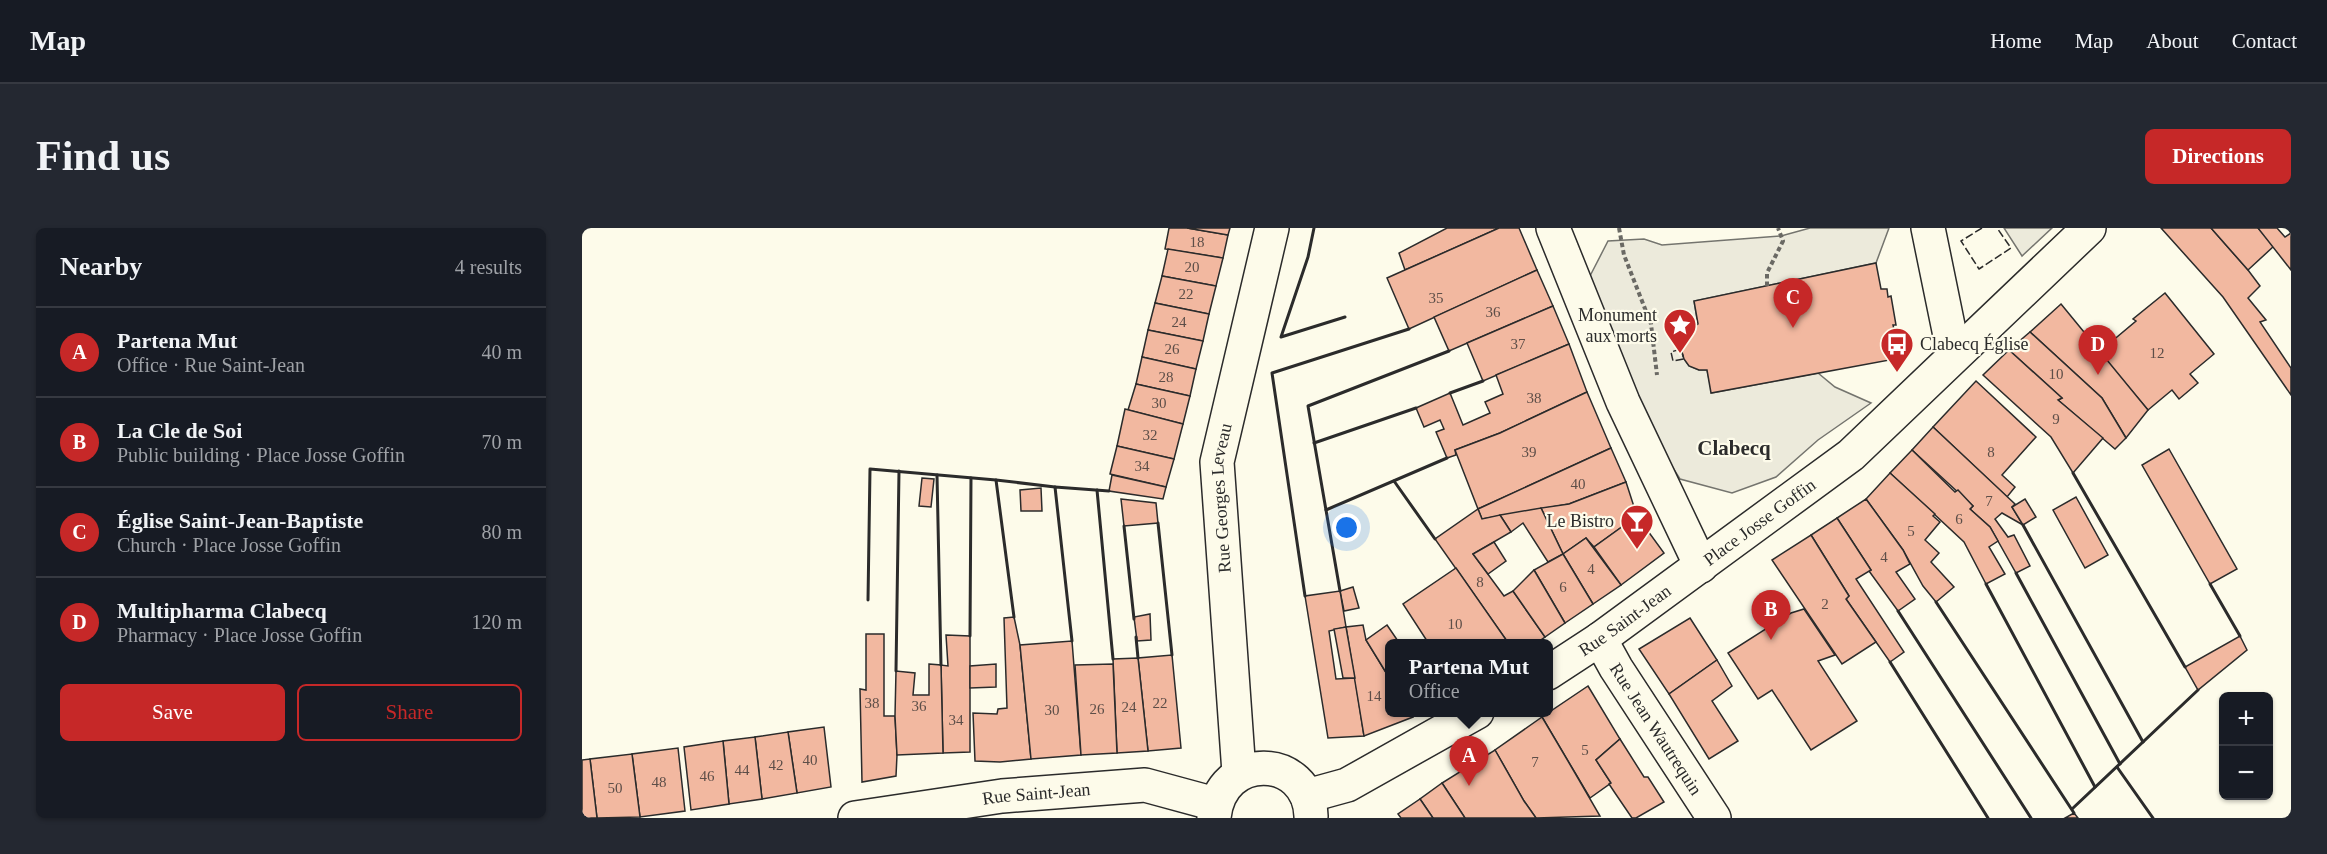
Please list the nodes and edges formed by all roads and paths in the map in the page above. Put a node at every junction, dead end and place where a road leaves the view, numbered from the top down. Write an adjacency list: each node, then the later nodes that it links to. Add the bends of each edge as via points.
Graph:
1 (1272, 228): 14 (street, Rue Georges Leveau, via 1217,462)
2 (1552, 228): 10 (street, Place Josse Goffin, via 1623,402)
3 (1619, 228): 9 (path, via 1624,255 1651,324)
4 (1778, 228): 7 (path, via 1782,241 1767,273)
5 (1928, 228): 8 (street)
6 (2089, 228): 8 (street, Place Josse Goffin)
7 (1767, 286)
8 (1954, 356): 10 (street, Place Josse Goffin, via 1851,455)
9 (1658, 382)
10 (1701, 566): 11 (street, Rue Saint-Jean)
11 (1600, 639): 12 (street, Rue Saint-Jean); 18 (street, Rue Jean Wautrequin)
12 (1553, 670)
13 (1469, 717): 15 (street)
14 (1239, 773): 15 (street, via 1266,768 1283,772 1297,782); 16 (street, Rue Saint-Jean, via 1226,784)
15 (1309, 807)
16 (1215, 811): 17 (street, Rue Saint-Jean, via 1145,785 1002,796)
17 (855, 818)
18 (1714, 818)

